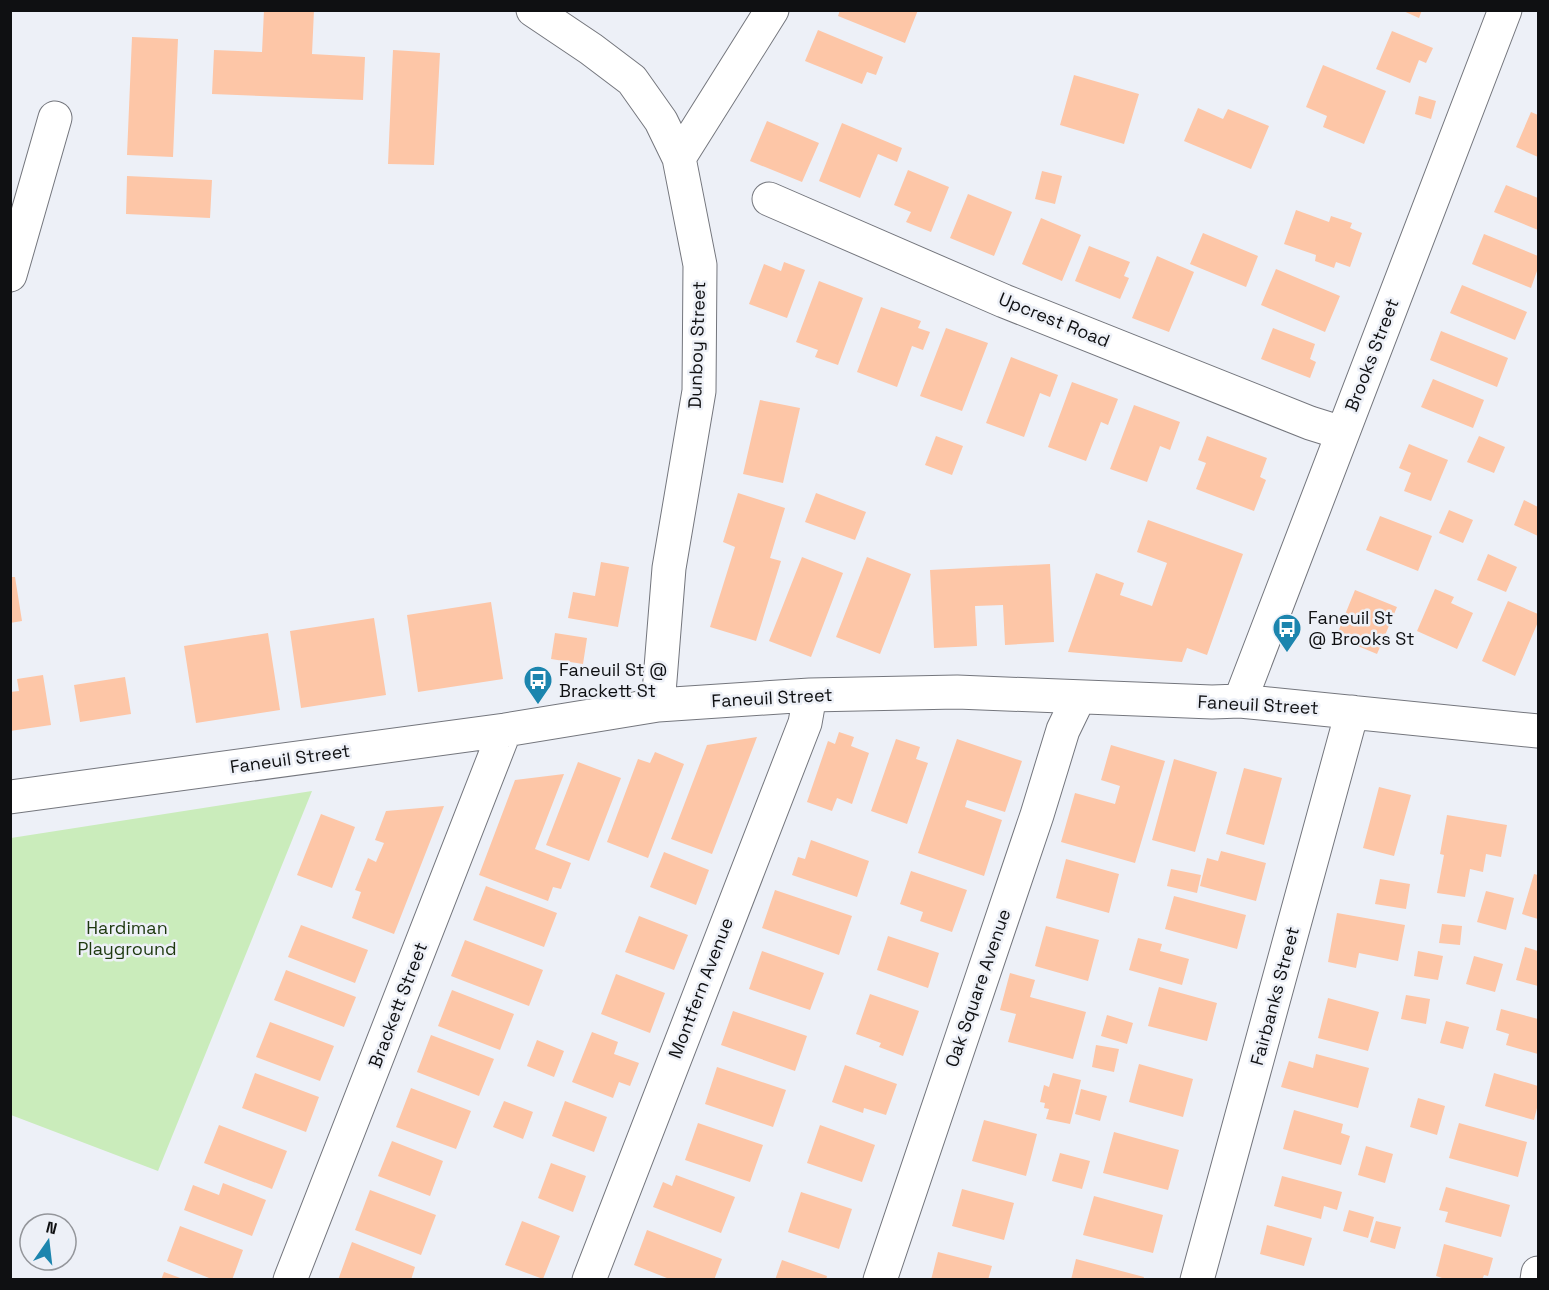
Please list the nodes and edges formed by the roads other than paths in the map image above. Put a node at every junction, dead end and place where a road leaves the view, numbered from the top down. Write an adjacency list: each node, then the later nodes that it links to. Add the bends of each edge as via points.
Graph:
1 (533, 10): 5 (street, Dunboy Street, via 632,80 661,122)
2 (772, 10): 5 (street)
3 (1505, 10): 8 (street, Brooks Street)
4 (55, 118): 7 (street)
5 (679, 158): 12 (street, Dunboy Street, via 700,265 699,391 669,568)
6 (769, 199): 8 (street, Upcrest Road, via 1004,301)
7 (10, 275)
8 (1341, 433): 11 (street, Brooks Street)
9 (810, 695): 10 (street, Faneuil Street, via 957,692); 12 (street, Faneuil Street); 19 (street, Montfern Avenue, via 805,723)
10 (1079, 697): 11 (street, Faneuil Street); 20 (street, Oak Square Avenue, via 1063,730)
11 (1240, 701): 13 (street, Faneuil Street)
12 (658, 705): 14 (street, Faneuil Street)
13 (1352, 712): 15 (street, Faneuil Street); 21 (street, Fairbanks Street)
14 (505, 730): 16 (street, Faneuil Street); 18 (street, Brackett Street)
15 (1539, 731)
16 (10, 797)
17 (1539, 1273): 22 (street)
18 (290, 1280)
19 (589, 1280)
20 (880, 1280)
21 (1197, 1280)
22 (1537, 1280)

